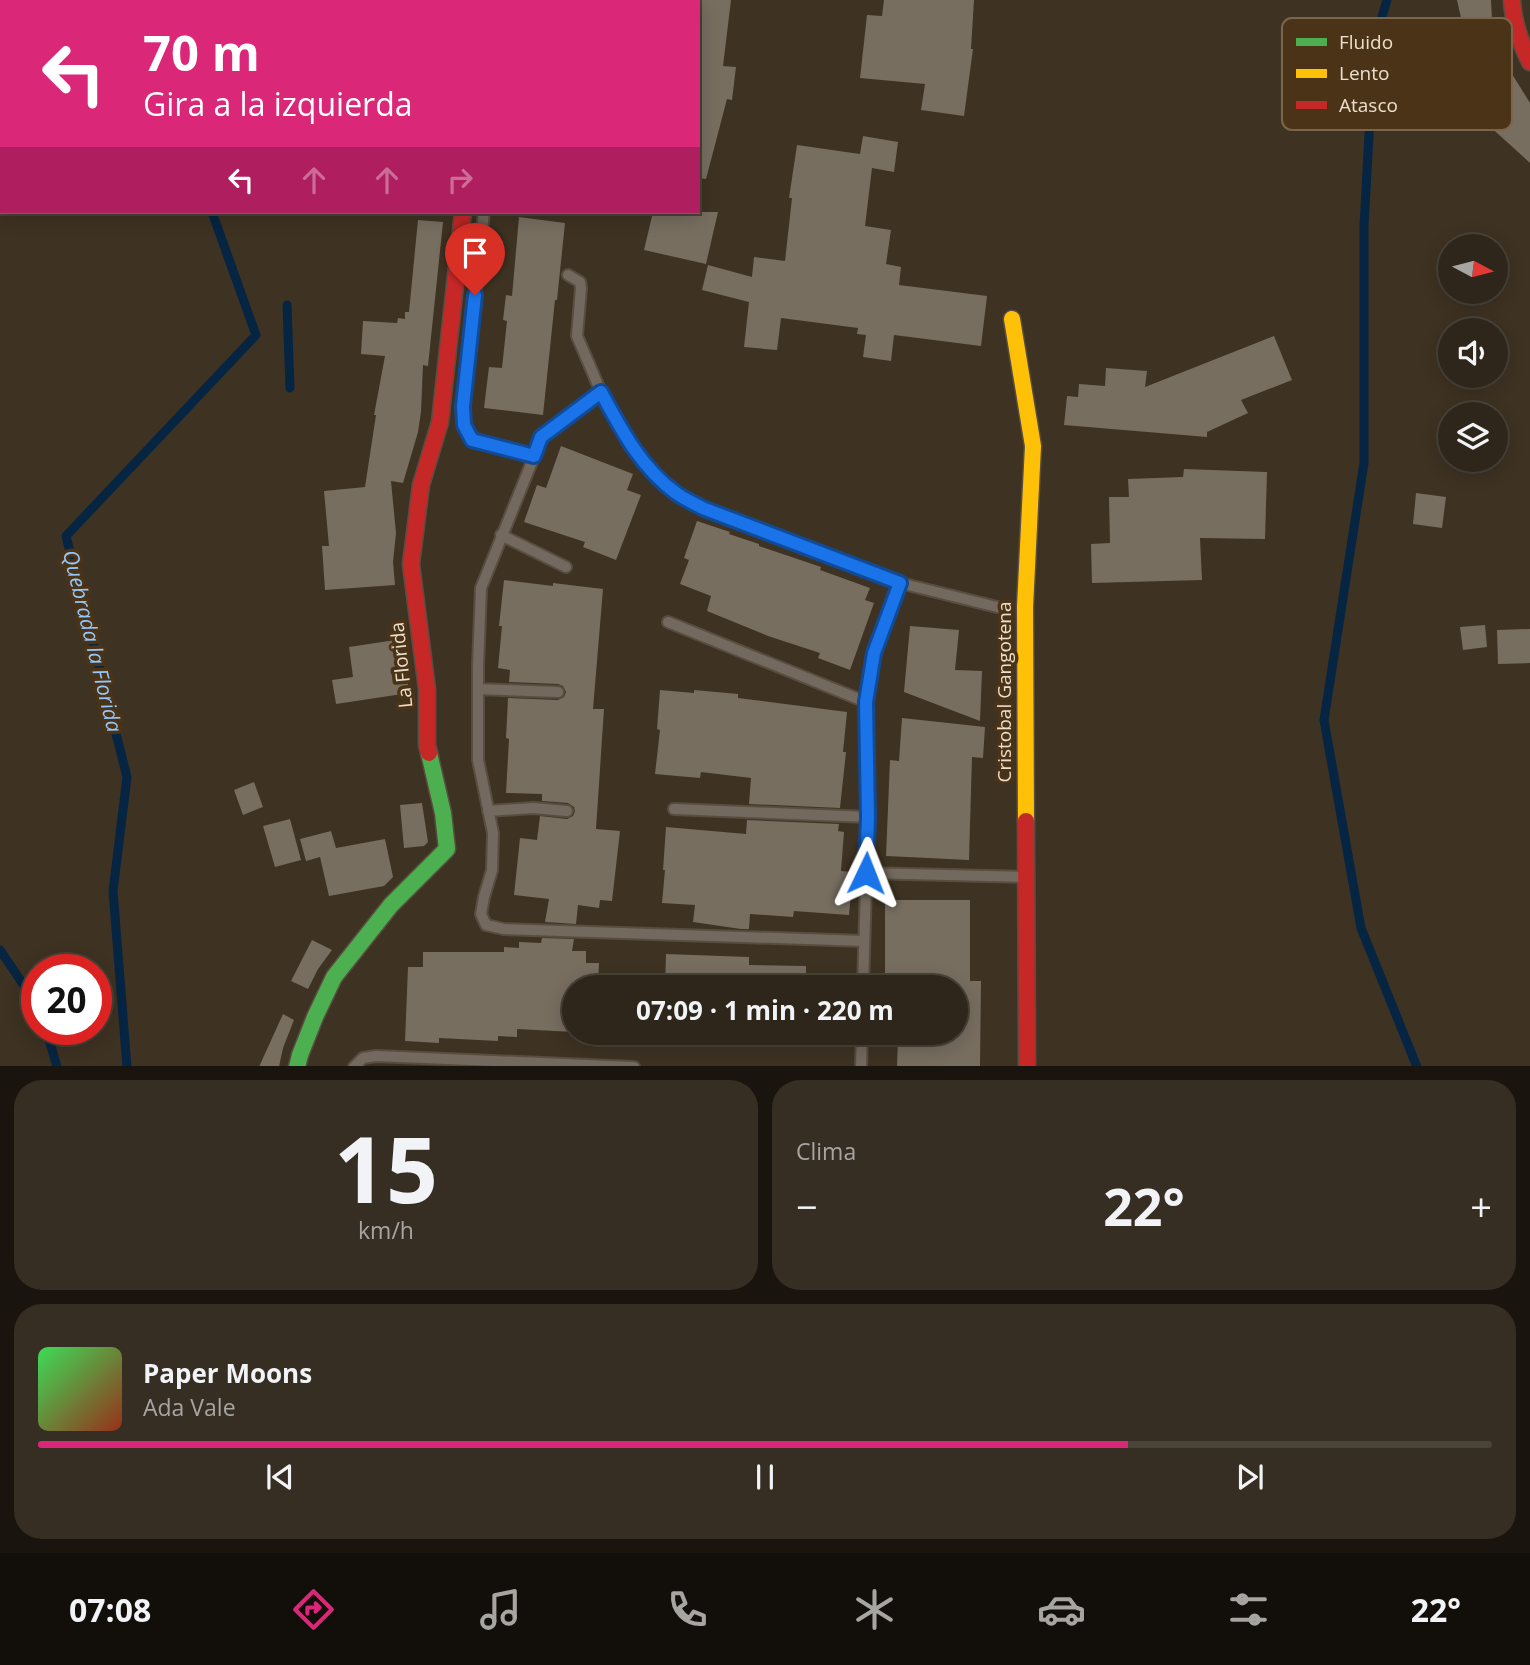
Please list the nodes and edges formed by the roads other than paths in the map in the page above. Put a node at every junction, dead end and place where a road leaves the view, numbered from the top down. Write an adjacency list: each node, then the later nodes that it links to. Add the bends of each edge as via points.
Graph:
1 (1512, 0): 2 (street, via 1512,14)
2 (1530, 62)
3 (463, 214): 26 (street, La Florida, via 440,422 421,485 411,564 427,689 427,745 447,849 391,905 334,977)
4 (484, 214): 8 (lane, via 464,425 472,440)
5 (568, 275): 7 (lane, via 582,288 576,336)
6 (1012, 318): 22 (street, Cristobal Gangotena, via 1033,446 1025,607)
7 (601, 392): 8 (lane, via 541,437); 11 (lane, via 651,472 676,493 705,509)
8 (534, 456): 9 (lane)
9 (501, 535): 10 (lane); 14 (lane, via 481,588)
10 (566, 567)
11 (900, 583): 12 (lane); 16 (lane, via 874,653)
12 (997, 607)
13 (668, 622): 16 (lane)
14 (478, 688): 15 (lane); 18 (lane, via 478,760)
15 (558, 692)
16 (866, 702): 20 (lane)
17 (674, 809): 20 (lane)
18 (488, 811): 19 (lane); 23 (lane, via 493,833 492,870 481,914 486,925)
19 (567, 811)
20 (868, 817): 21 (lane)
21 (866, 873): 22 (lane); 23 (lane)
22 (1026, 877): 30 (street, Cristobal Gangotena)
23 (864, 941): 24 (lane)
24 (863, 975)
25 (862, 1045): 29 (lane)
26 (297, 1066)
27 (354, 1066): 28 (lane, via 363,1058 376,1056)
28 (634, 1066)
29 (861, 1066)
30 (1027, 1066)

